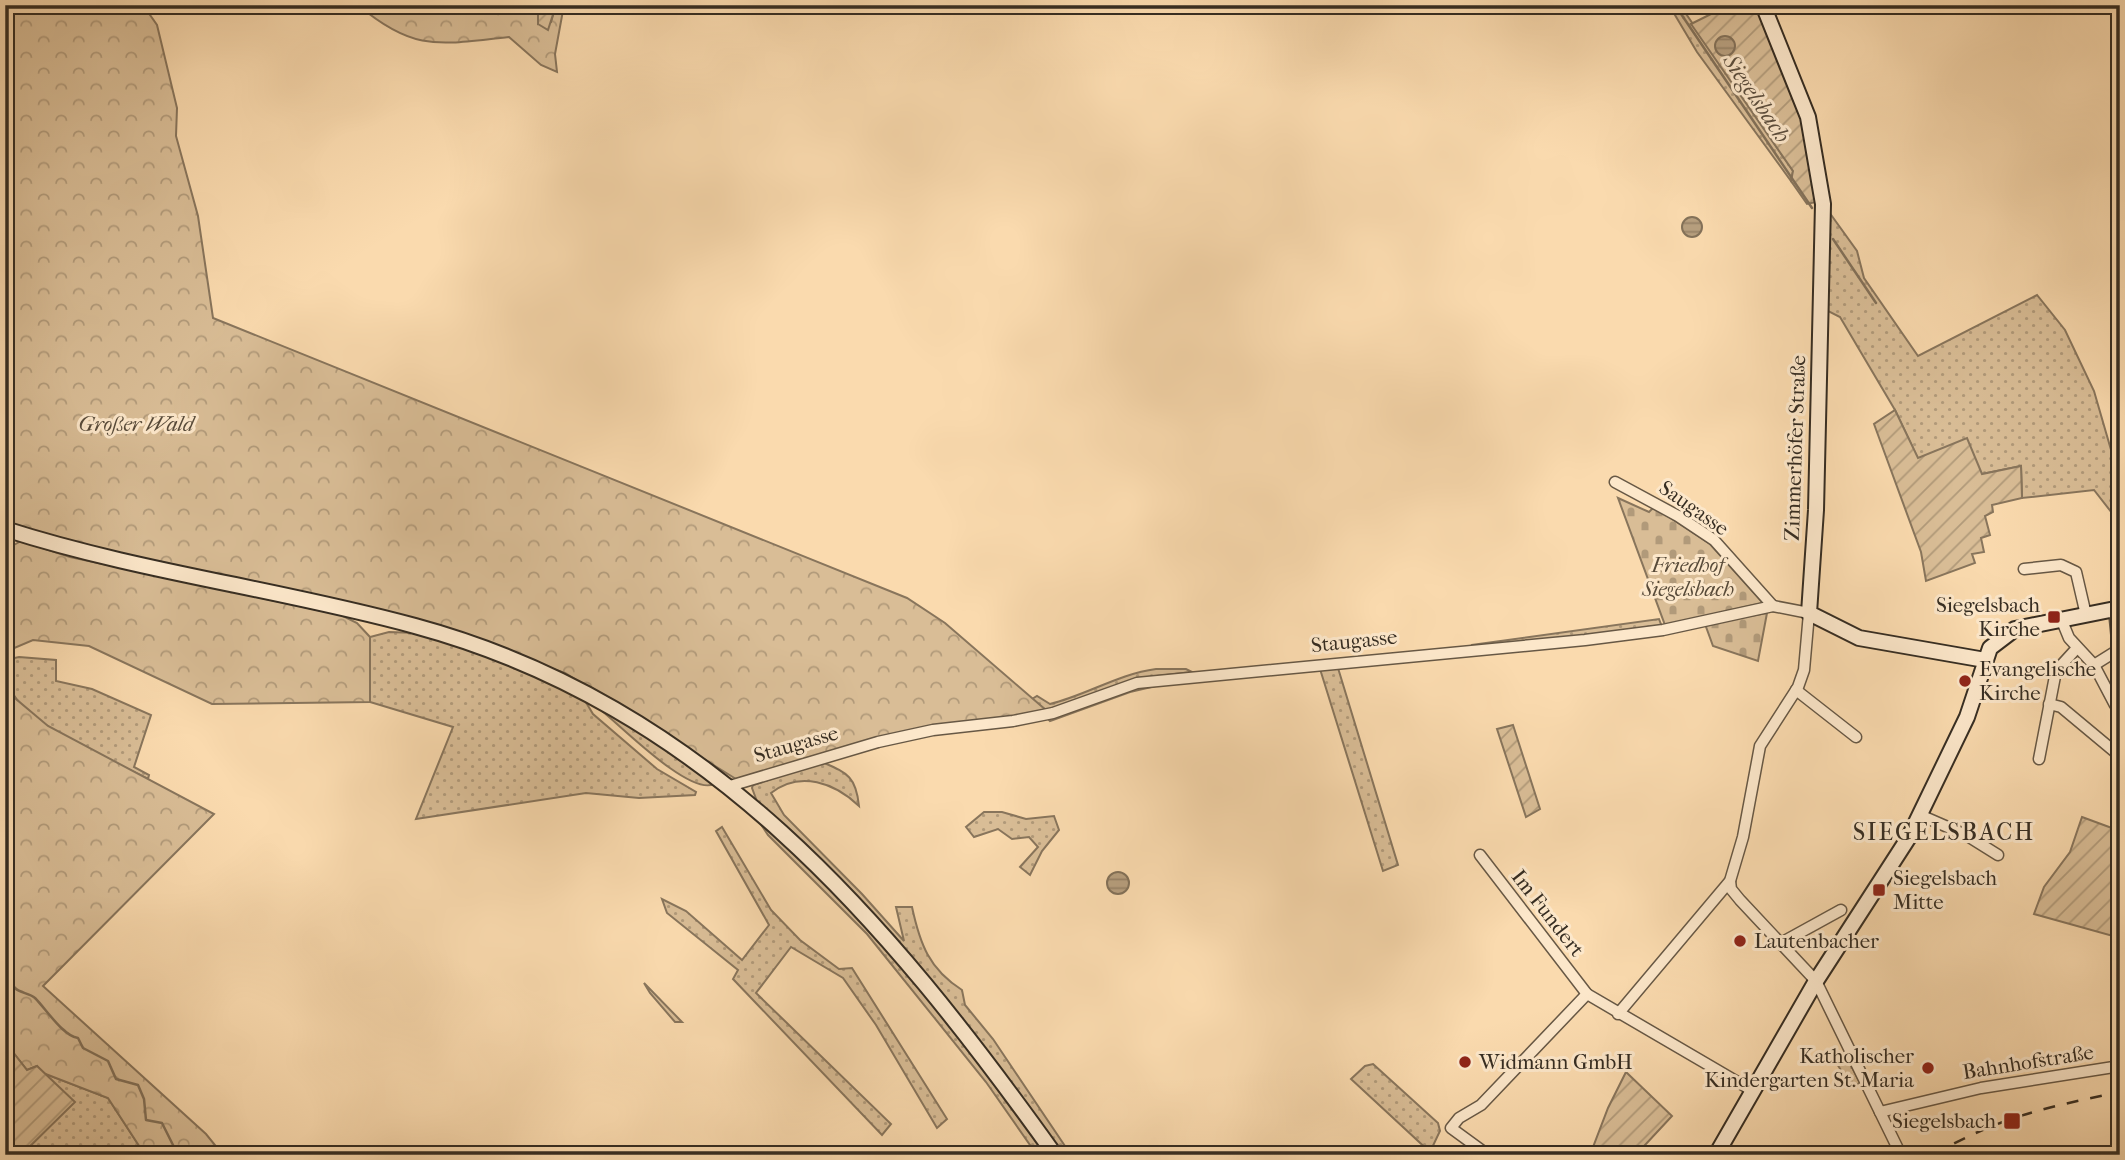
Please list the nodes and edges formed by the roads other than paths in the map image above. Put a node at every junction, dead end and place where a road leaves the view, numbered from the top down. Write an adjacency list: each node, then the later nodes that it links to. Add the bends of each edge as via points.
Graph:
1 (1763, 5): 7 (street, Zimmerhöfer Straße, via 1808,117 1823,204)
2 (1615, 482): 5 (street, Saugasse, via 1714,540)
3 (5, 529): 19 (street, via 110,558 418,627 517,659 638,722)
4 (2024, 569): 8 (street, via 2061,565 2076,572)
5 (1773, 606): 7 (street, Staugasse); 19 (street, Staugasse, via 1663,630 1138,683 1053,713 878,742)
6 (2117, 608): 8 (street); 12 (street, via 2118,650)
7 (1809, 613): 11 (street, Staugasse, via 1859,638); 13 (street, via 1804,670)
8 (2086, 615): 9 (street)
9 (2062, 621): 10 (street); 11 (street, via 2015,629 1999,639)
10 (2077, 648): 12 (street); 14 (street, via 2056,670)
11 (1985, 660): 20 (street, via 1967,716)
12 (2094, 665): 15 (street)
13 (1796, 690): 16 (street); 23 (street, via 1760,746)
14 (2049, 704): 17 (street, via 2062,707); 18 (street)
15 (2115, 705)
16 (1856, 737)
17 (2115, 752)
18 (2039, 759)
19 (730, 786): 32 (street, via 818,865 878,928 968,1033)
20 (1920, 815): 22 (street); 26 (street)
21 (1480, 855): 27 (street, Im Fundert)
22 (1998, 855)
23 (1730, 881): 25 (street, via 1740,900); 28 (street)
24 (1841, 910): 25 (street)
25 (1781, 943): 26 (street)
26 (1816, 981): 30 (street); 31 (street)
27 (1587, 994): 28 (street, Im Fundert); 33 (street, via 1481,1105 1451,1128)
28 (1618, 1014): 30 (street, Im Fundert)
29 (2120, 1066): 31 (street, Bahnhofstraße, via 1980,1088)
30 (1753, 1091): 34 (street)
31 (1880, 1112): 35 (street)
32 (1055, 1155)
33 (1488, 1155)
34 (1716, 1155)
35 (1901, 1155)

